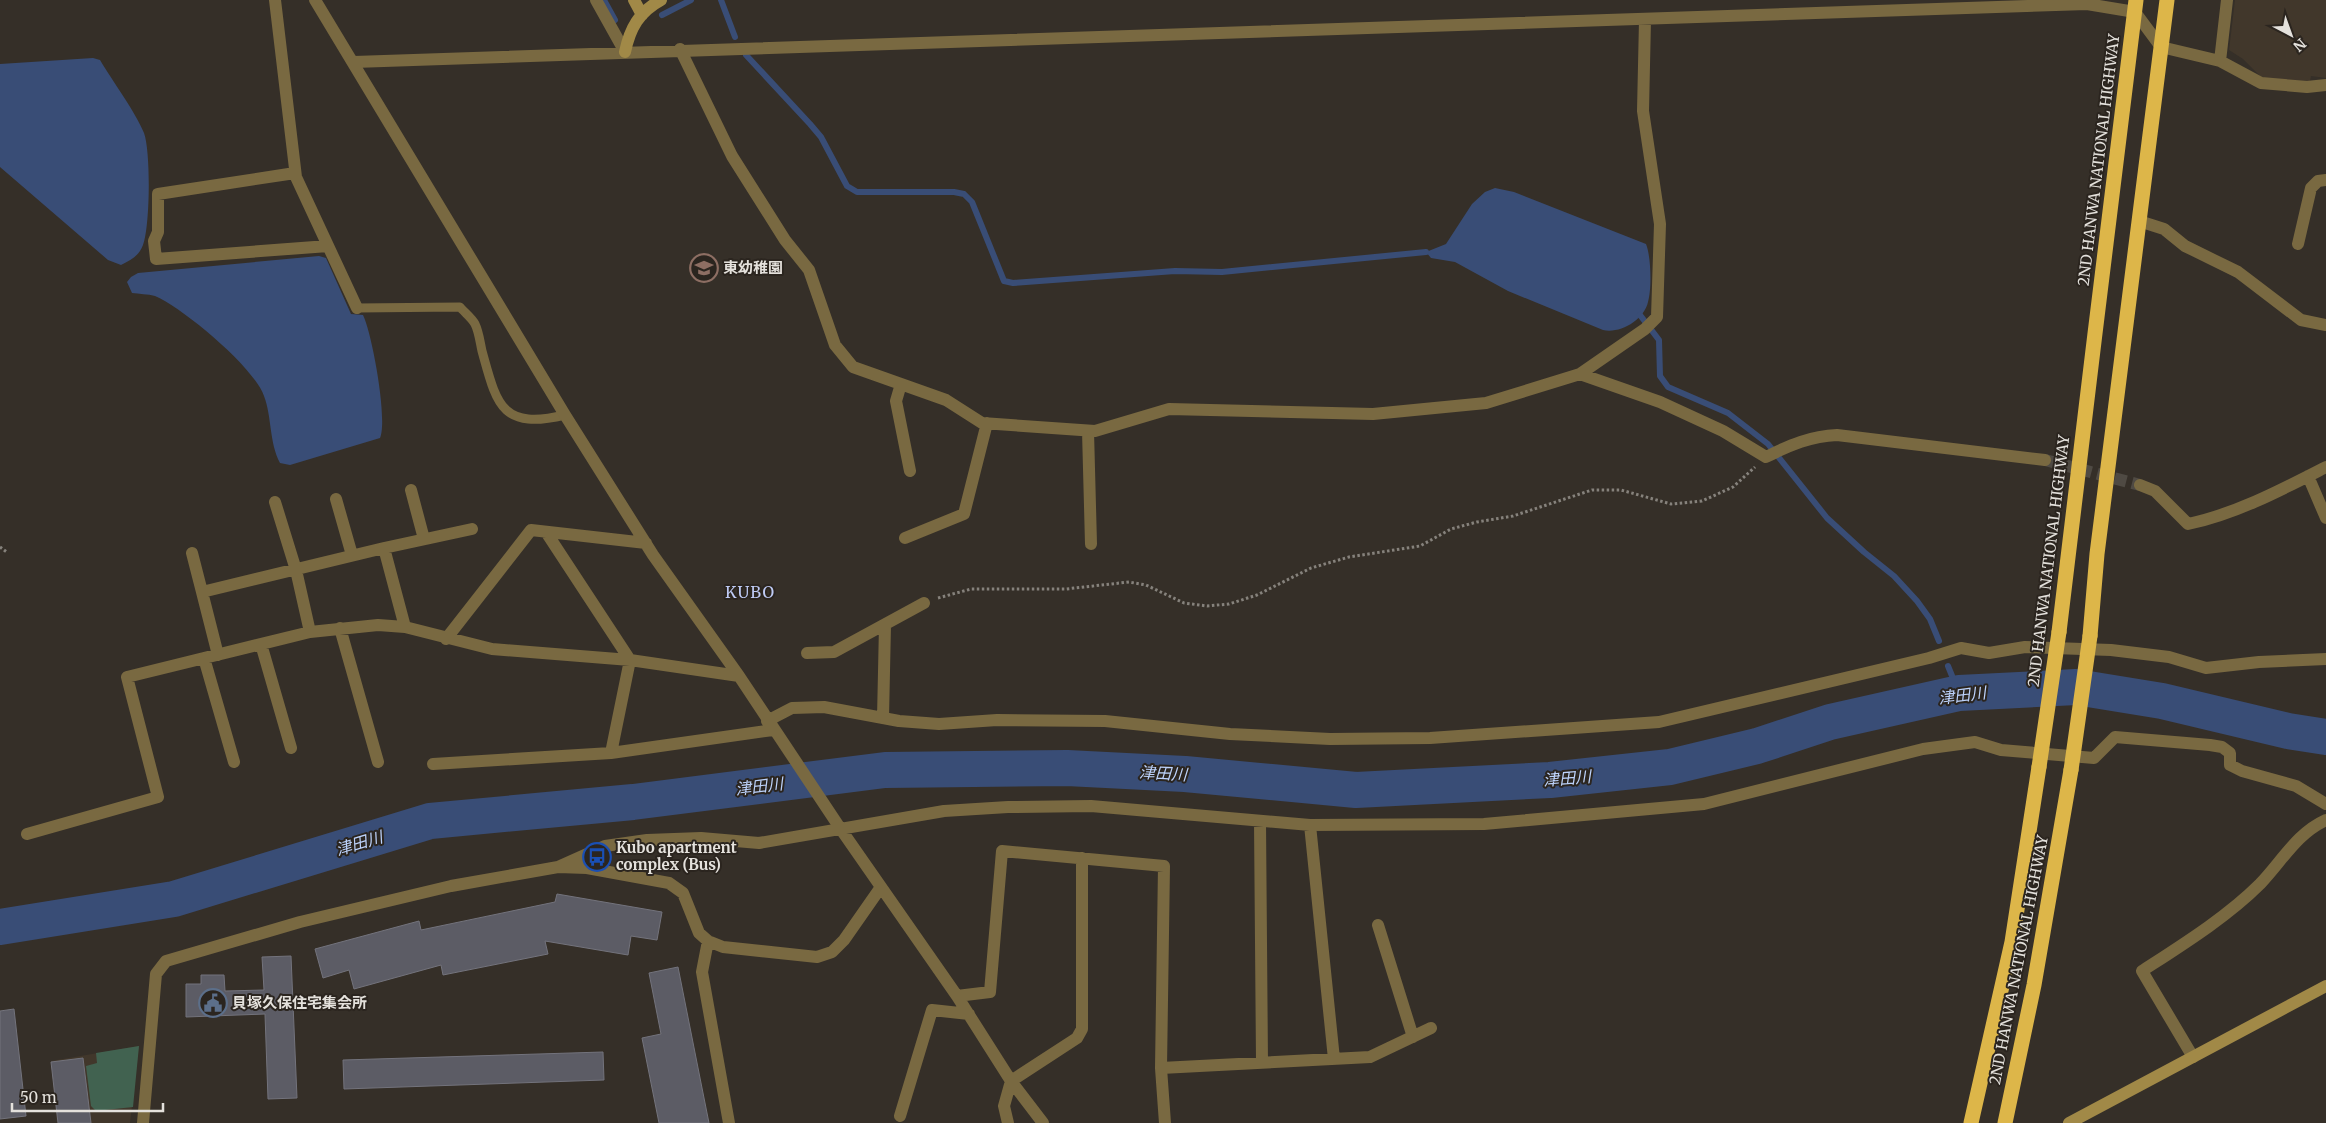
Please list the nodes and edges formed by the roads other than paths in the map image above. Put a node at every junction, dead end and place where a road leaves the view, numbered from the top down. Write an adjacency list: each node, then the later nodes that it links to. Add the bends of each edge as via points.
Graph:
1 (275, 0): 17 (street)
2 (315, 0): 15 (street)
3 (596, 0): 13 (street)
4 (634, 0): 9 (street)
5 (661, 0): 9 (street)
6 (2167, 0): 11 (highway, 2ND HANWA NATIONAL HIGHWAY)
7 (2227, 0): 14 (street)
8 (2135, 6): 10 (street, via 2087,4); 11 (street); 96 (highway, 2ND HANWA NATIONAL HIGHWAY, bridge, via 2059,632 2012,942)
9 (642, 15): 13 (street, via 630,31)
10 (1645, 20): 12 (street); 24 (street, via 1643,111 1660,224 1657,317)
11 (2161, 47): 14 (street); 19 (highway, 2ND HANWA NATIONAL HIGHWAY)
12 (680, 49): 13 (street); 25 (street, via 732,156 785,240 809,270 835,345 853,367)
13 (625, 52): 15 (street)
14 (2220, 61): 16 (street, via 2261,83 2308,87)
15 (354, 62): 26 (street)
16 (2326, 85)
17 (295, 173): 21 (street); 21 (street, via 158,194 158,232 154,241 156,259)
18 (2326, 180): 20 (street, via 2318,180 2311,188)
19 (2139, 221): 23 (street, via 2164,229 2185,246 2238,272 2301,320); 97 (highway, 2ND HANWA NATIONAL HIGHWAY, bridge, via 2071,770 2034,985)
20 (2298, 244)
21 (328, 246): 22 (street)
22 (357, 308): 26 (lane, via 460,307 475,324 494,393 507,413 540,421)
23 (2326, 326)
24 (1580, 374): 28 (street, via 1486,403 1373,414 1169,409); 29 (street, via 1660,402 1773,453 1818,436 1837,435)
25 (901, 384): 27 (street, via 946,400); 31 (street, via 896,401)
26 (565, 416): 42 (street)
27 (987, 423): 28 (street); 40 (street, via 964,514)
28 (1088, 431): 43 (street)
29 (2045, 460)
30 (2326, 467): 32 (street)
31 (910, 471)
32 (2308, 476): 33 (street, via 2277,492 2204,521 2188,524 2155,491); 37 (street)
33 (2140, 484)
34 (411, 490): 41 (street)
35 (336, 499): 46 (street)
36 (275, 502): 47 (street)
37 (2326, 518)
38 (472, 529): 41 (street)
39 (546, 532): 42 (street); 54 (street, via 531,530); 60 (street)
40 (905, 538)
41 (424, 539): 44 (street)
42 (646, 543): 61 (street)
43 (1091, 544)
44 (384, 548): 46 (street); 51 (street)
45 (192, 553): 48 (street)
46 (352, 556): 47 (street)
47 (296, 570): 48 (street); 53 (street)
48 (202, 592): 57 (street)
49 (924, 603): 50 (street)
50 (885, 625): 56 (street, via 834,652); 62 (street)
51 (405, 627): 52 (street); 54 (street)
52 (340, 628): 53 (street); 67 (street)
53 (310, 632): 55 (street)
54 (446, 639): 60 (street, via 492,649)
55 (261, 644): 57 (street); 64 (street)
56 (807, 653)
57 (218, 655): 58 (street)
58 (204, 658): 66 (street); 74 (street, via 127,677 158,797)
59 (2326, 659): 62 (street, via 2206,668 2169,657 2111,650 2025,647 1989,653 1961,648 1659,722 1430,738 1330,739 1230,734 1105,721 997,720 939,724)
60 (630, 660): 61 (street); 65 (street)
61 (739, 676): 63 (street)
62 (882, 718): 63 (street, via 824,707 792,708)
63 (770, 725): 65 (street); 73 (street)
64 (291, 748)
65 (611, 753): 68 (street)
66 (234, 762)
67 (378, 762)
68 (433, 764)
69 (2326, 804): 72 (street, via 2296,786 2230,765 2230,754 2222,747 2115,737 2094,758 2001,750 1975,742 1923,749 1704,804 1484,824)
70 (2326, 820): 85 (street, via 2301,836 2260,884 2230,909 2142,971)
71 (1260, 822): 72 (street); 73 (street, via 1091,806 1008,807 944,811); 87 (street)
72 (1310, 825): 86 (street)
73 (840, 828): 76 (street, via 758,843 701,838 648,840 605,846); 77 (street)
74 (27, 834)
75 (1082, 858): 81 (street, via 1002,851 990,992); 88 (street, via 1164,866); 89 (street, via 1082,1029 1077,1038)
76 (558, 866): 79 (street, via 669,882 683,894 699,934); 91 (street, via 441,888 300,922 166,961 156,974)
77 (881, 887): 79 (street, via 844,940 832,952 818,957 723,947); 81 (street)
78 (1378, 925): 84 (street)
79 (708, 941): 92 (street, via 702,972)
80 (2326, 986): 85 (street)
81 (956, 996): 82 (street)
82 (969, 1014): 89 (street); 90 (street, via 932,1010)
83 (1431, 1028): 84 (street)
84 (1413, 1037): 86 (street, via 1370,1057)
85 (2193, 1057): 98 (street)
86 (1334, 1059): 87 (street)
87 (1262, 1063): 88 (street)
88 (1161, 1068): 95 (street)
89 (1011, 1081): 93 (street, via 1004,1106); 94 (street)
90 (900, 1116)
91 (143, 1123)
92 (729, 1123)
93 (1008, 1123)
94 (1043, 1123)
95 (1165, 1123)
96 (1971, 1123)
97 (2005, 1123)
98 (2069, 1123)

